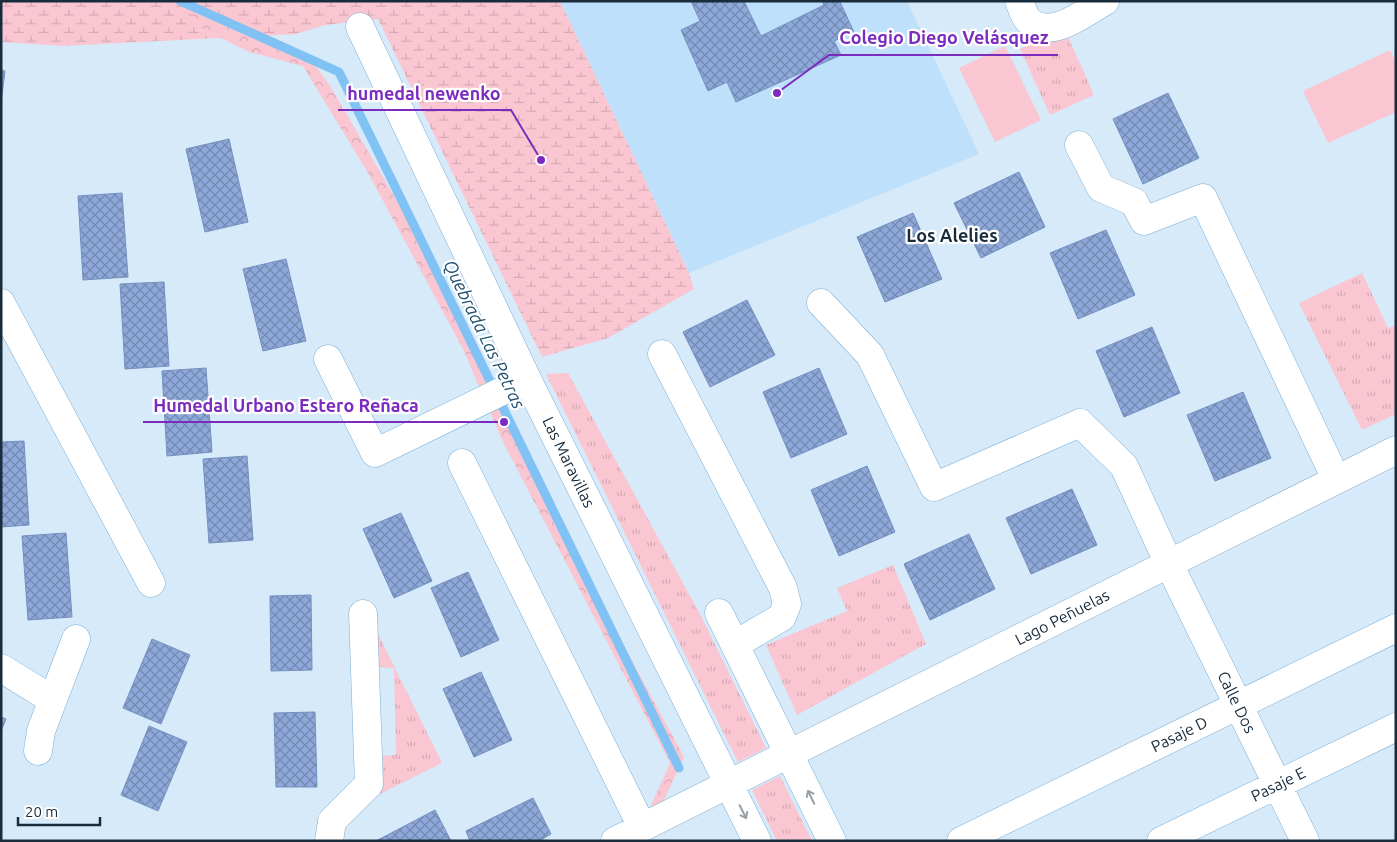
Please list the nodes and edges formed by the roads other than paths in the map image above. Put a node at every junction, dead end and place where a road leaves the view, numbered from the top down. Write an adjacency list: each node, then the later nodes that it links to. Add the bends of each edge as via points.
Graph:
1 (1019, 1): 2 (street, via 1028,21 1039,28 1054,28)
2 (1105, 1)
3 (360, 28): 9 (street, Las Maravillas)
4 (1079, 146): 12 (street, via 1100,188 1134,202 1144,221 1203,198)
5 (1, 303): 14 (street)
6 (821, 303): 13 (street, Calle Dos, via 870,355 934,487 1080,423 1124,466)
7 (662, 354): 19 (street, via 783,588 787,604 782,618)
8 (328, 359): 9 (street, via 375,453)
9 (527, 379): 26 (street, Las Maravillas)
10 (1396, 450): 12 (street, Lago Peñuelas)
11 (462, 463): 28 (street)
12 (1336, 480): 13 (street, Lago Peñuelas)
13 (1169, 564): 22 (street, Calle Dos); 25 (street, Lago Peñuelas)
14 (151, 583)
15 (719, 613): 19 (street)
16 (363, 614): 29 (street, via 369,784 332,821)
17 (1396, 628): 22 (street, Pasaje D)
18 (76, 639): 21 (street)
19 (736, 644): 25 (street)
20 (1, 668): 21 (street)
21 (53, 700): 24 (street, via 41,731)
22 (1238, 705): 27 (street, Calle Dos); 33 (street, Pasaje D)
23 (1396, 727): 27 (street, Pasaje E)
24 (38, 751)
25 (789, 753): 26 (street, Lago Peñuelas); 32 (street, one-way to 25)
26 (728, 783): 28 (street, Lago Peñuelas); 31 (street, Las Maravillas, one-way to 31)
27 (1277, 784): 34 (street, Pasaje E); 35 (street, Calle Dos)
28 (642, 827): 30 (street, Lago Peñuelas)
29 (329, 841)
30 (615, 841)
31 (757, 841)
32 (832, 841)
33 (961, 841)
34 (1160, 841)
35 (1305, 841)

